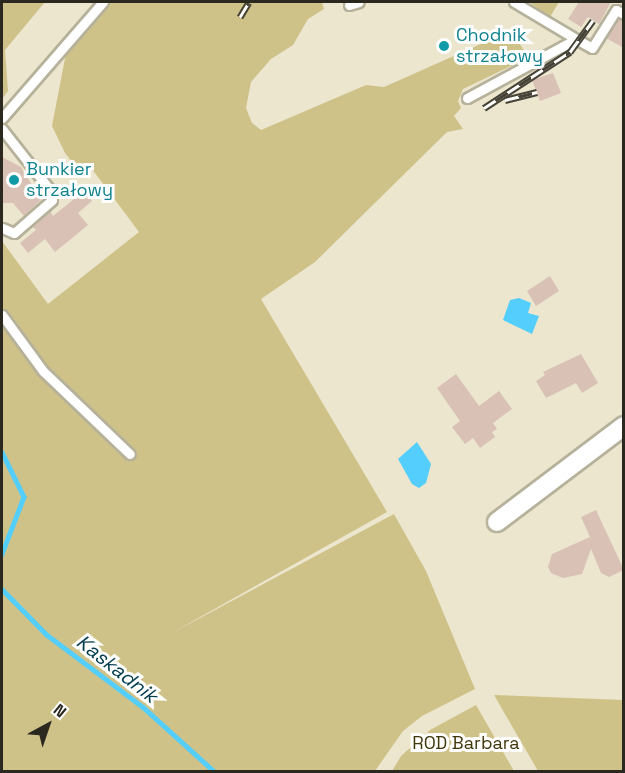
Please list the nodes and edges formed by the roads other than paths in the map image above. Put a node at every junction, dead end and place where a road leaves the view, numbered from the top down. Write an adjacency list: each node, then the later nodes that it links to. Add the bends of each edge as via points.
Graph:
1 (103, 2): 6 (lane)
2 (514, 2): 4 (lane)
3 (624, 14): 4 (lane, via 616,10 592,48)
4 (576, 39): 5 (lane)
5 (467, 98)
6 (2, 118)
7 (2, 129): 8 (lane, via 50,190 52,200 14,233)
8 (2, 228)
9 (2, 315): 11 (lane, via 43,371)
10 (624, 426): 12 (street)
11 (130, 454)
12 (496, 522)

